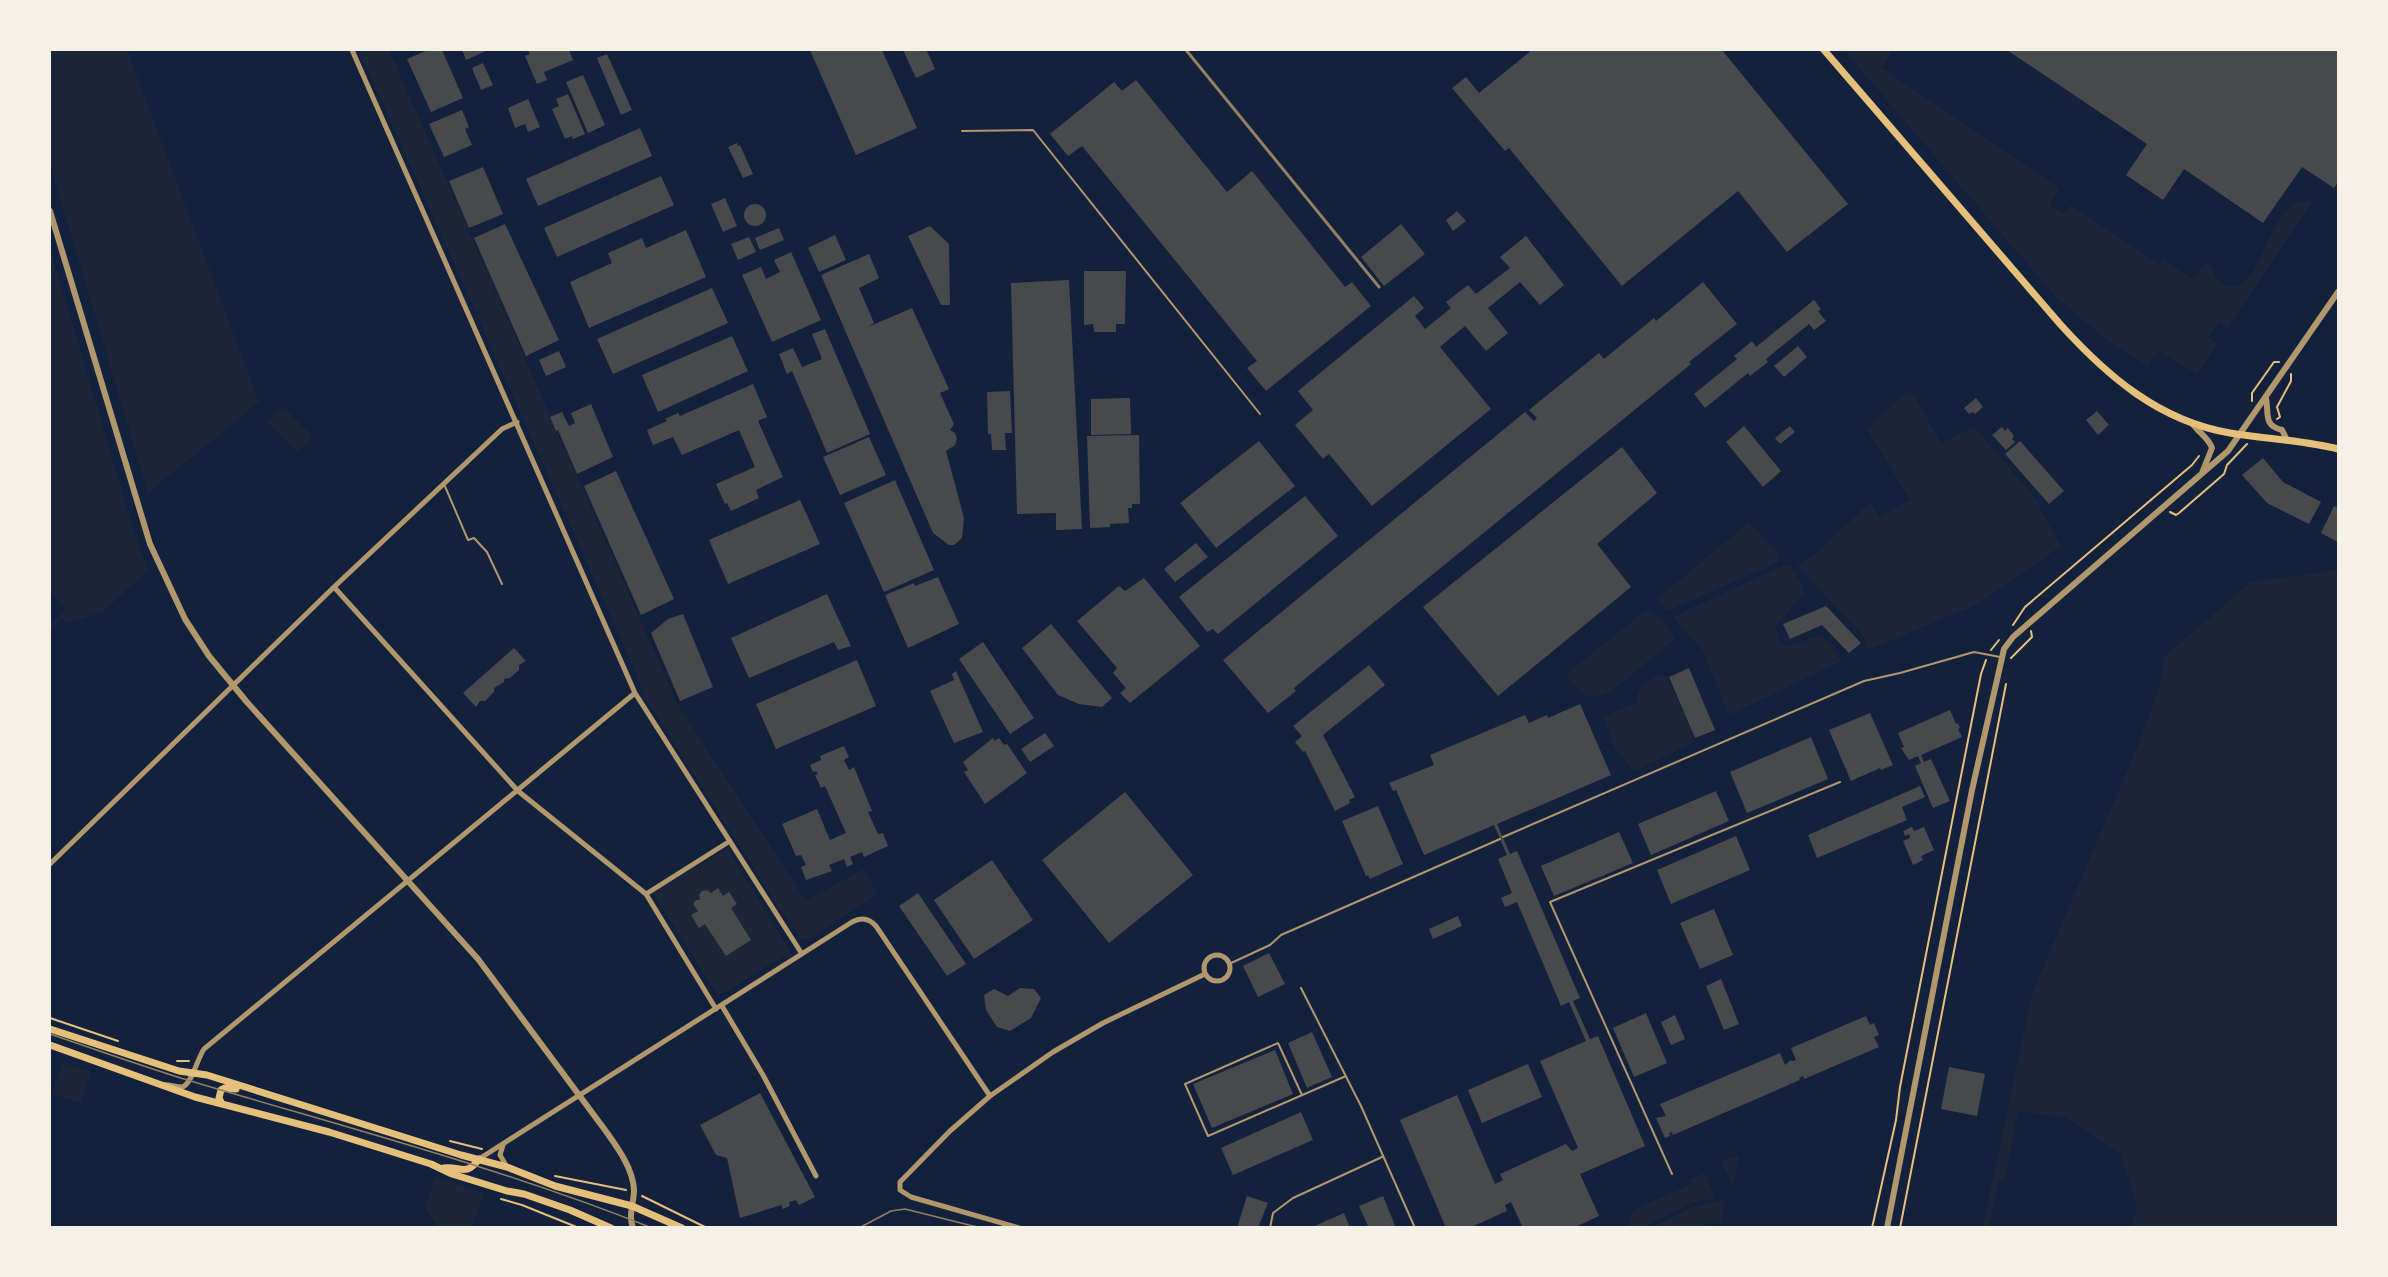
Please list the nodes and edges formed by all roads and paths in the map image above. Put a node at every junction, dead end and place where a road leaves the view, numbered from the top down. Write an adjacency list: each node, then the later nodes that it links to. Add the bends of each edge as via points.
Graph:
1 (352, 50): 12 (street)
2 (1824, 50): 13 (main road, via 2091,359 2136,394)
3 (962, 131): 10 (lane, via 1033,130)
4 (50, 211): 30 (street, via 152,550 185,619)
5 (2338, 292): 9 (street)
6 (2274, 362): 8 (path)
7 (2291, 381): 11 (path, via 2277,407)
8 (2252, 393)
9 (2266, 398): 14 (street); 16 (street, via 2267,419 2282,430)
10 (1260, 414)
11 (2280, 417)
12 (517, 422): 20 (street, via 502,429); 31 (street)
13 (2192, 423): 14 (main road); 19 (street, via 2212,448)
14 (2241, 435): 15 (main road); 19 (street)
15 (2253, 436): 16 (main road); 21 (path, via 2227,465 2224,474)
16 (2287, 440): 17 (main road)
17 (2338, 449)
18 (2201, 452): 24 (path, via 2192,465)
19 (2202, 474): 27 (street, via 2013,637)
20 (444, 484): 22 (lane, via 468,540 474,538 487,552); 23 (street)
21 (2176, 515)
22 (502, 584)
23 (334, 587): 30 (street); 33 (street)
24 (2025, 607)
25 (2032, 638): 28 (path)
26 (1988, 653): 27 (lane); 39 (lane, via 1974,652 1864,681 1281,935 1270,945); 81 (path, via 1980,674 1896,1120)
27 (2000, 657): 82 (street)
28 (2011, 659)
29 (2007, 679): 83 (path)
30 (233, 685): 35 (street); 36 (street)
31 (635, 693): 33 (street); 34 (street)
32 (1840, 782): 64 (lane, via 1550,902)
33 (518, 791): 36 (street); 37 (street)
34 (730, 841): 37 (street); 38 (street)
35 (50, 864)
36 (409, 881): 49 (street, via 204,1049); 54 (street, via 478,959)
37 (646, 894): 42 (street)
38 (802, 954): 42 (street); 55 (street, via 852,922 865,919 876,926)
39 (1229, 964): 40 (street, via 1228,975 1221,981 1210,980); 40 (street, via 1222,956 1212,956 1204,966)
40 (1205, 974): 55 (street, via 1078,1037)
41 (1301, 988): 50 (lane)
42 (719, 1008): 54 (street); 66 (street, via 763,1075)
43 (50, 1018): 45 (path)
44 (50, 1029): 49 (main road)
45 (123, 1042)
46 (50, 1045): 51 (main road)
47 (177, 1061): 48 (path)
48 (188, 1061)
49 (193, 1073): 51 (street, via 185,1086); 52 (main road)
50 (1346, 1076): 53 (lane); 60 (lane)
51 (160, 1085): 56 (main road)
52 (244, 1088): 56 (main road, via 223,1088 219,1094); 61 (main road)
53 (1302, 1095): 53 (lane, via 1208,1136 1185,1084 1278,1043)
54 (580, 1096): 58 (street); 72 (street, via 630,1171)
55 (990, 1096): 78 (street, via 899,1185 911,1197)
56 (221, 1102): 63 (main road)
57 (452, 1142): 59 (path)
58 (504, 1144): 61 (street); 62 (street, via 500,1155)
59 (481, 1149)
60 (1384, 1156): 79 (lane, via 1293,1198 1273,1213); 80 (lane)
61 (479, 1159): 62 (main road); 63 (main road, via 464,1171)
62 (507, 1167): 72 (main road, via 555,1186)
63 (444, 1168): 68 (main road)
64 (1672, 1174)
65 (552, 1175): 67 (path)
66 (816, 1176)
67 (628, 1190)
68 (507, 1191): 71 (path); 74 (main road)
69 (497, 1197): 71 (path)
70 (650, 1199): 77 (path)
71 (504, 1201): 73 (path)
72 (632, 1206): 75 (street); 76 (main road)
73 (579, 1227)
74 (611, 1227)
75 (633, 1227)
76 (682, 1227)
77 (707, 1227)
78 (1019, 1227)
79 (1270, 1227)
80 (1414, 1227)
81 (1872, 1227)
82 (1887, 1227)
83 (1900, 1227)

